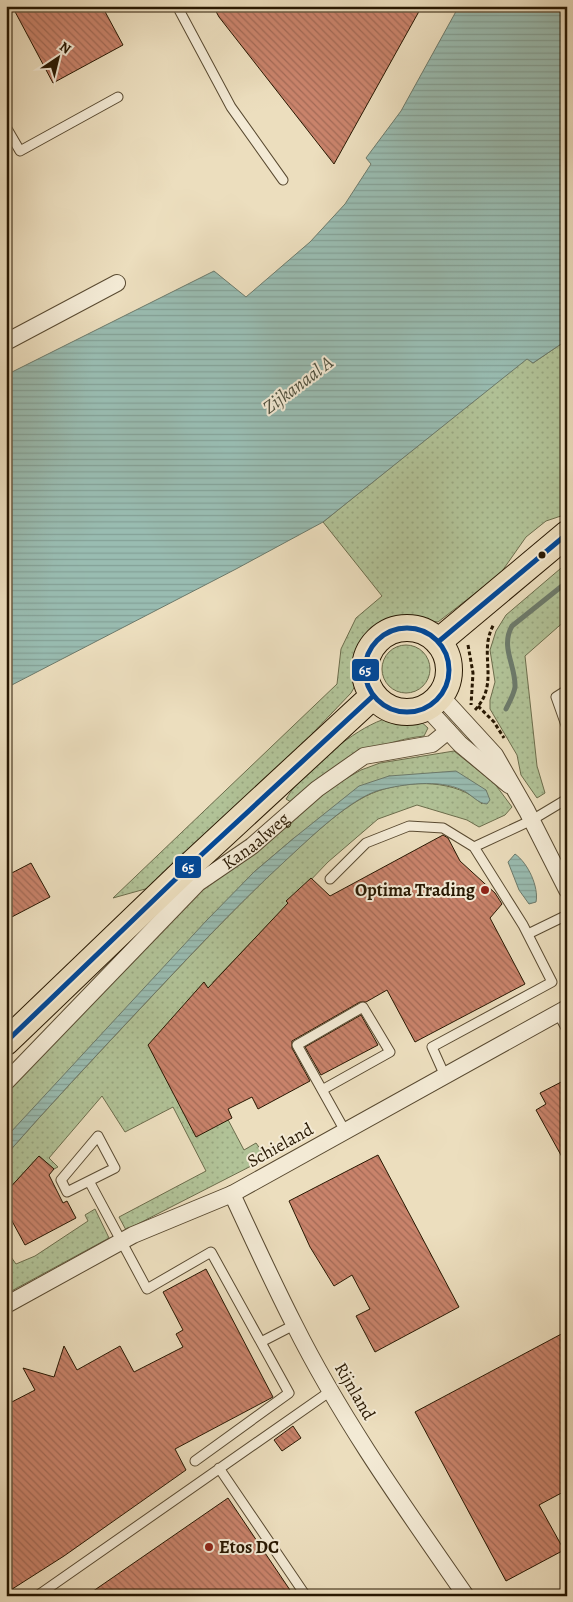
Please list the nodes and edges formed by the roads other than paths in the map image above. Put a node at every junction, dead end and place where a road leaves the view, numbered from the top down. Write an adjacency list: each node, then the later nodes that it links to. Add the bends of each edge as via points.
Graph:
1 (177, 6): 4 (lane, via 231,106)
2 (118, 97): 3 (lane, via 20,151)
3 (6, 127)
4 (283, 180)
5 (117, 283): 6 (street)
6 (6, 342)
7 (567, 534): 8 (main road)
8 (438, 642): 10 (main road, via 420,630 399,628 379,637 366,654 364,676); 11 (main road, via 446,654 449,668 447,682)
9 (567, 690): 12 (lane, via 556,697)
10 (373, 696): 11 (main road, via 384,706 398,711 412,711); 24 (main road, Kanaalweg)
11 (433, 701): 13 (street); 14 (street, via 464,719 495,754)
12 (567, 728)
13 (448, 731): 14 (street); 26 (street, Kanaalweg, via 432,744 364,756 317,789 252,846 198,883)
14 (515, 789): 16 (street)
15 (567, 799): 16 (lane)
16 (532, 820): 17 (lane); 19 (street)
17 (474, 847): 18 (lane, via 443,828 409,826 366,843); 21 (lane)
18 (330, 879)
19 (567, 890)
20 (567, 915): 21 (lane)
21 (528, 934): 25 (lane, via 552,982 432,1047)
22 (562, 1011): 23 (lane); 25 (street, Schieland)
23 (567, 1030)
24 (6, 1042)
25 (445, 1076): 28 (street, Schieland)
26 (6, 1082)
27 (322, 1090): 27 (lane, via 296,1045 363,1007 390,1052); 28 (lane)
28 (345, 1131): 30 (street, Schieland)
29 (89, 1181): 29 (lane, via 115,1168 98,1136 62,1180 67,1192); 31 (lane)
30 (232, 1194): 31 (street, Schieland); 33 (street, Rijnland)
31 (121, 1242): 32 (street, Schieland); 34 (lane, via 147,1289 211,1252)
32 (6, 1305)
33 (294, 1325): 34 (lane); 35 (street, Rijnland)
34 (261, 1342): 36 (lane, via 289,1394)
35 (332, 1390): 37 (lane); 40 (street, Rijnland, via 376,1466)
36 (195, 1461)
37 (219, 1468): 38 (lane); 39 (lane)
38 (37, 1596)
39 (306, 1596)
40 (466, 1596)

